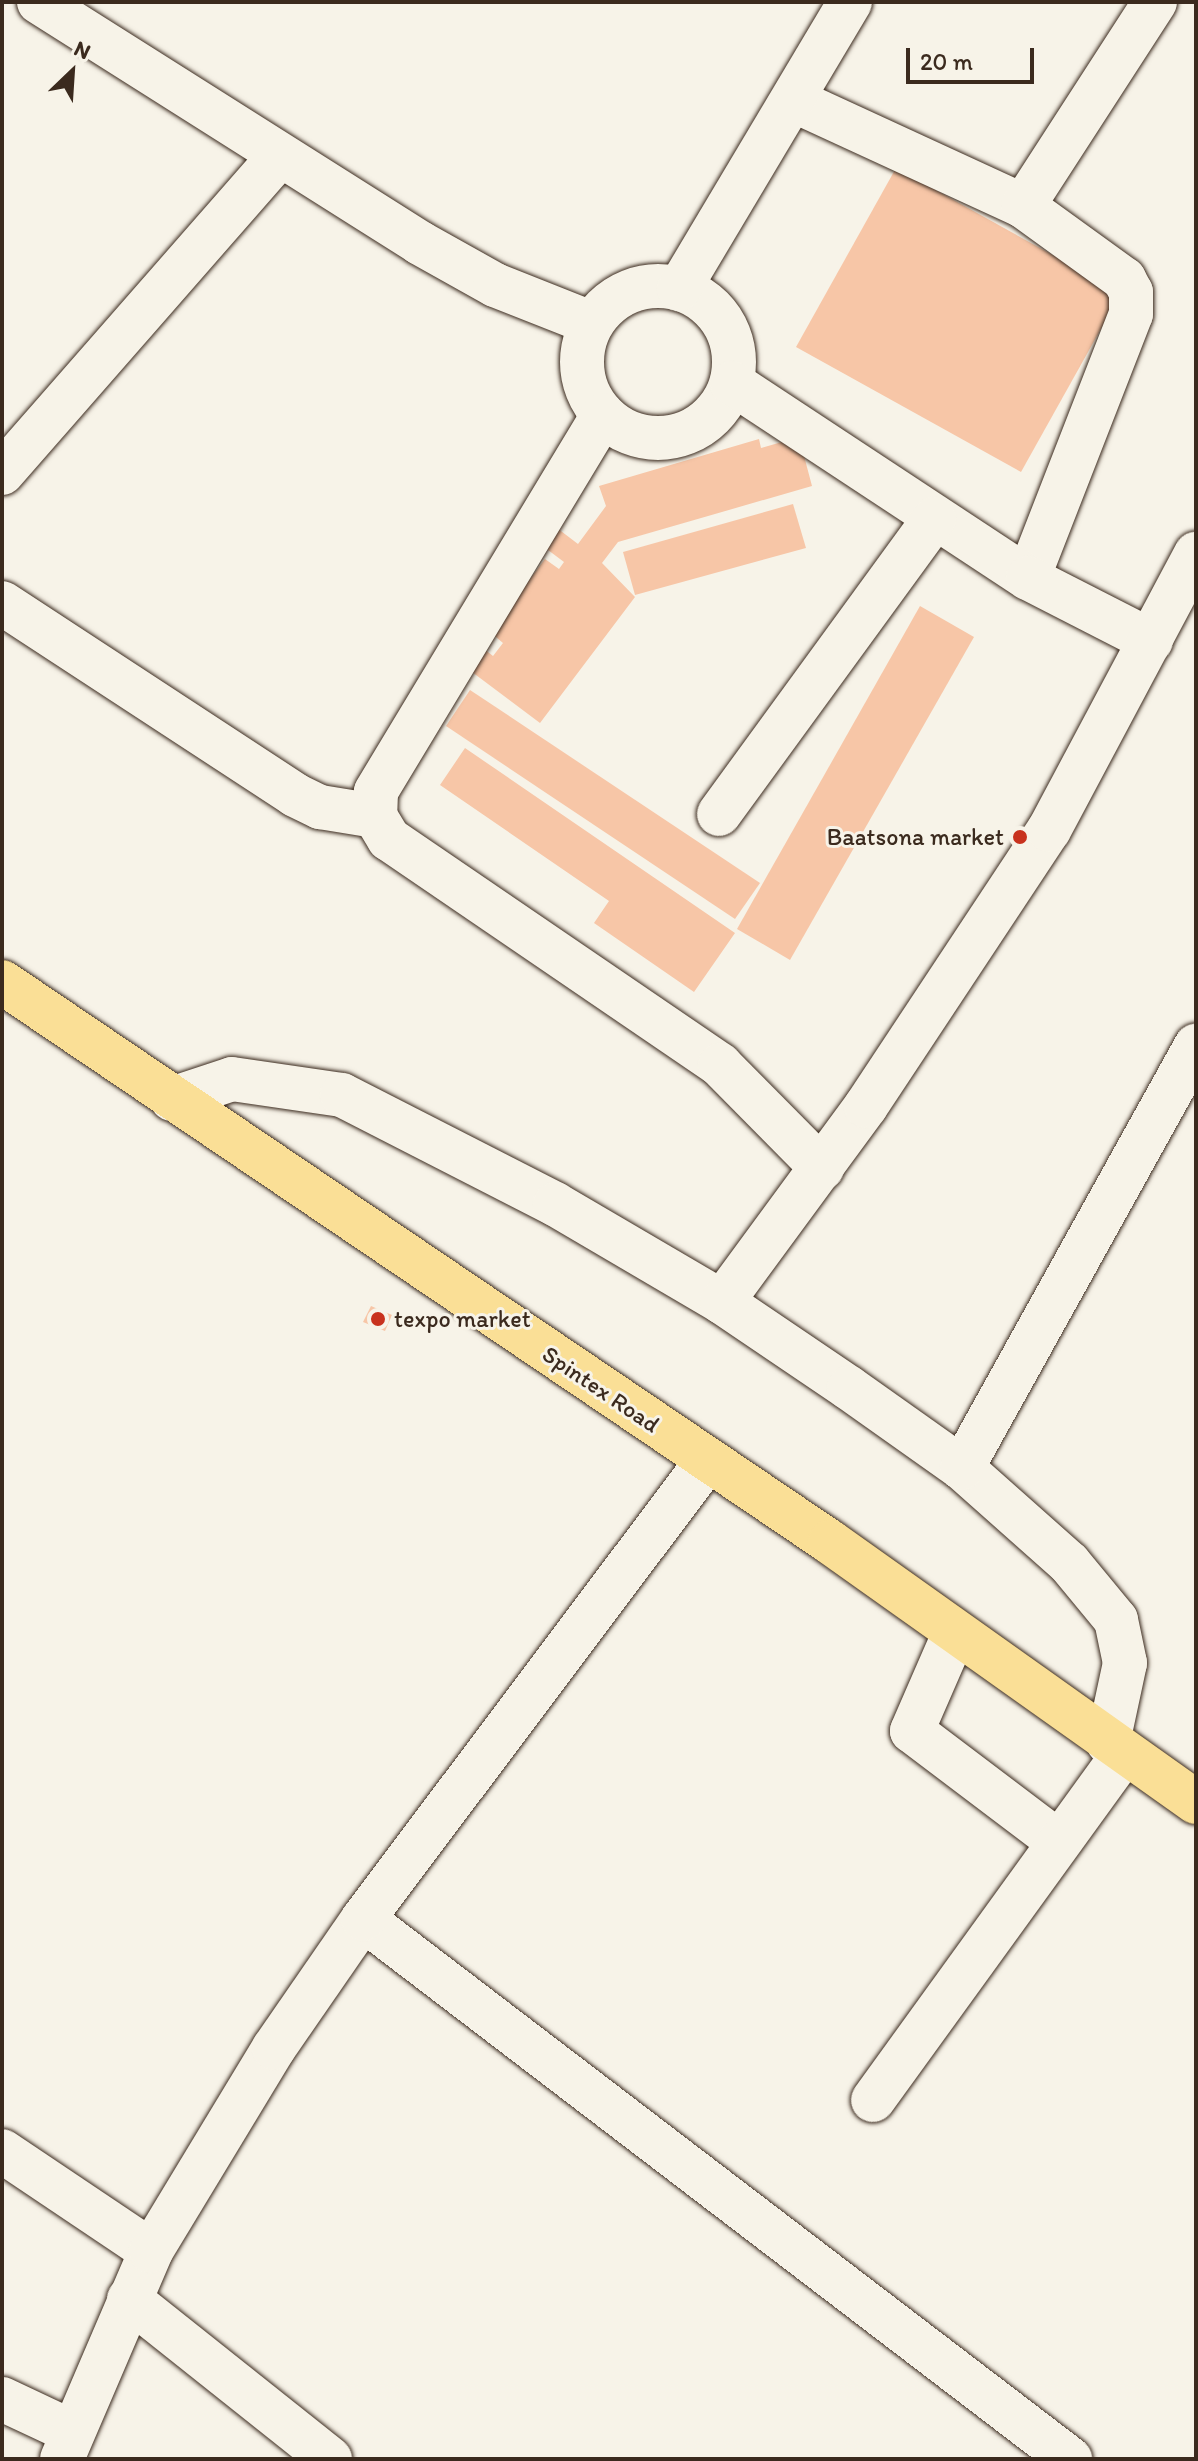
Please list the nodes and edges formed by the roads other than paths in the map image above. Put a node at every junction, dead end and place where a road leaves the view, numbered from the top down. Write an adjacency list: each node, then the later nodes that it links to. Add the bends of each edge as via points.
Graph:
1 (39, 2): 5 (street)
2 (850, 2): 4 (street)
3 (1155, 2): 6 (street)
4 (793, 100): 6 (street); 7 (street)
5 (279, 157): 8 (street, via 495,285); 11 (street)
6 (1023, 206): 14 (street, via 1124,279 1131,292 1131,314)
7 (679, 289): 8 (street, via 630,291); 9 (street, via 697,296 725,325 732,344)
8 (591, 323): 10 (street, via 582,370)
9 (732, 383): 10 (street, via 711,417 676,436 637,435); 12 (street)
10 (603, 415): 18 (street, via 376,792)
11 (2, 473)
12 (934, 519): 14 (street); 17 (street)
13 (1196, 554): 16 (street)
14 (1028, 578): 16 (street)
15 (2, 603): 18 (street, via 295,795 320,807)
16 (1151, 641): 22 (street, via 1049,830)
17 (719, 814)
18 (375, 816): 22 (street, via 389,839 720,1065)
19 (2, 982): 21 (main road, Spintex Road)
20 (1196, 1046): 25 (street)
21 (172, 1099): 23 (street, via 232,1079 342,1095 555,1204); 24 (main road, Spintex Road)
22 (822, 1168): 23 (street)
23 (722, 1302): 25 (street)
24 (707, 1461): 26 (main road, Spintex Road); 30 (street)
25 (962, 1468): 27 (street, via 1069,1563 1116,1620 1125,1663)
26 (955, 1632): 27 (main road, Spintex Road); 29 (street, via 912,1731)
27 (1116, 1748): 28 (main road, Spintex Road); 29 (street)
28 (1196, 1802)
29 (1059, 1842): 31 (street)
30 (363, 1919): 33 (street, via 274,2048); 38 (street)
31 (873, 2100)
32 (2, 2151): 33 (street)
33 (151, 2251): 34 (street)
34 (129, 2299): 36 (street); 37 (street)
35 (2, 2399): 36 (street)
36 (66, 2445)
37 (330, 2459)
38 (1070, 2459)

